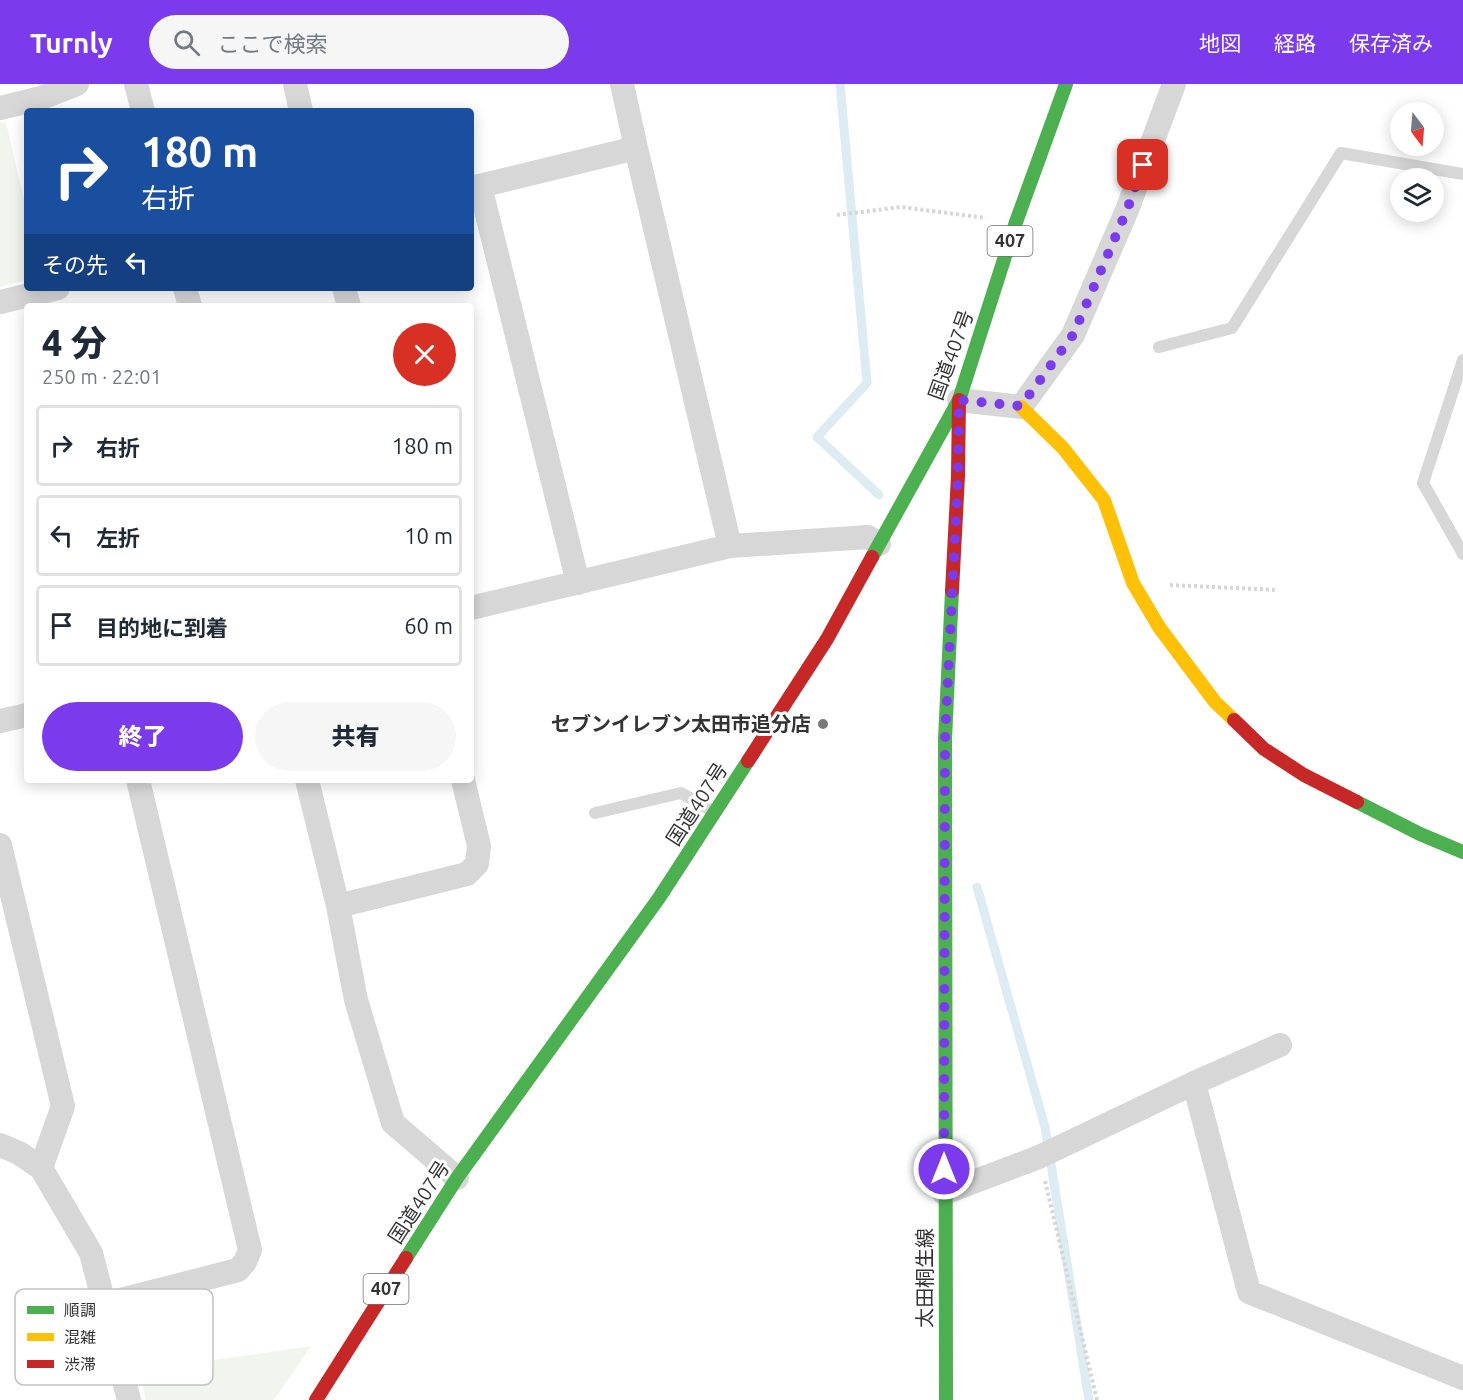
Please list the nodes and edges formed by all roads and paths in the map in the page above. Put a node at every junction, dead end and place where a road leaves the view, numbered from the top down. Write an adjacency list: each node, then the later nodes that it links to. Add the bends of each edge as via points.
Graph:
1 (77, 84): 7 (street)
2 (136, 84): 8 (street)
3 (295, 84): 9 (street)
4 (622, 84): 10 (street)
5 (1066, 84): 14 (main road, 国道407号 / 407)
6 (1174, 84): 22 (street, via 1127,210 1073,335)
7 (0, 108)
8 (142, 108)
9 (300, 108)
10 (636, 148): 12 (street); 24 (street)
11 (1463, 174): 19 (lane, via 1341,153 1232,328)
12 (475, 187): 26 (street)
13 (837, 215): 14 (path, via 901,207)
14 (1016, 222): 21 (main road, 国道407号 / 407)
15 (52, 291): 17 (street)
16 (0, 302): 18 (street)
17 (27, 303)
18 (24, 304)
19 (1159, 347)
20 (1463, 360): 25 (lane, via 1423,483)
21 (959, 400): 22 (street); 23 (main road, 国道407号 / 407); 46 (main road, 太田桐生線, via 945,739)
22 (1021, 406): 27 (main road, via 1063,448 1104,500)
23 (879, 544): 24 (street, via 868,537); 36 (main road, 国道407号 / 407, via 827,639)
24 (730, 546): 26 (street)
25 (1463, 554)
26 (578, 583): 29 (street)
27 (1133, 583): 28 (path); 38 (main road, via 1159,627 1215,702 1264,749 1304,775)
28 (1277, 590)
29 (474, 607)
30 (24, 716): 31 (street)
31 (0, 721)
32 (139, 783): 48 (street, via 250,1251 238,1270)
33 (308, 783): 39 (street)
34 (464, 783): 39 (street, via 479,846 477,864 467,874)
35 (596, 813): 36 (lane, via 681,793)
36 (715, 813): 45 (main road, 国道407号 / 407, via 659,898)
37 (0, 845): 44 (street, via 63,1106)
38 (1463, 852)
39 (338, 906): 45 (street, via 356,1000 393,1123)
40 (1280, 1045): 41 (street)
41 (1194, 1083): 43 (street); 49 (street, via 1249,1292)
42 (0, 1145): 44 (street)
43 (1039, 1157): 46 (street); 54 (path)
44 (41, 1168): 47 (street, via 91,1253)
45 (457, 1178): 52 (main road, 国道407号 / 407)
46 (944, 1193): 53 (main road, 太田桐生線)
47 (101, 1289)
48 (164, 1289)
49 (1463, 1378)
50 (125, 1385): 51 (street)
51 (129, 1400)
52 (316, 1400)
53 (946, 1400)
54 (1097, 1400)

